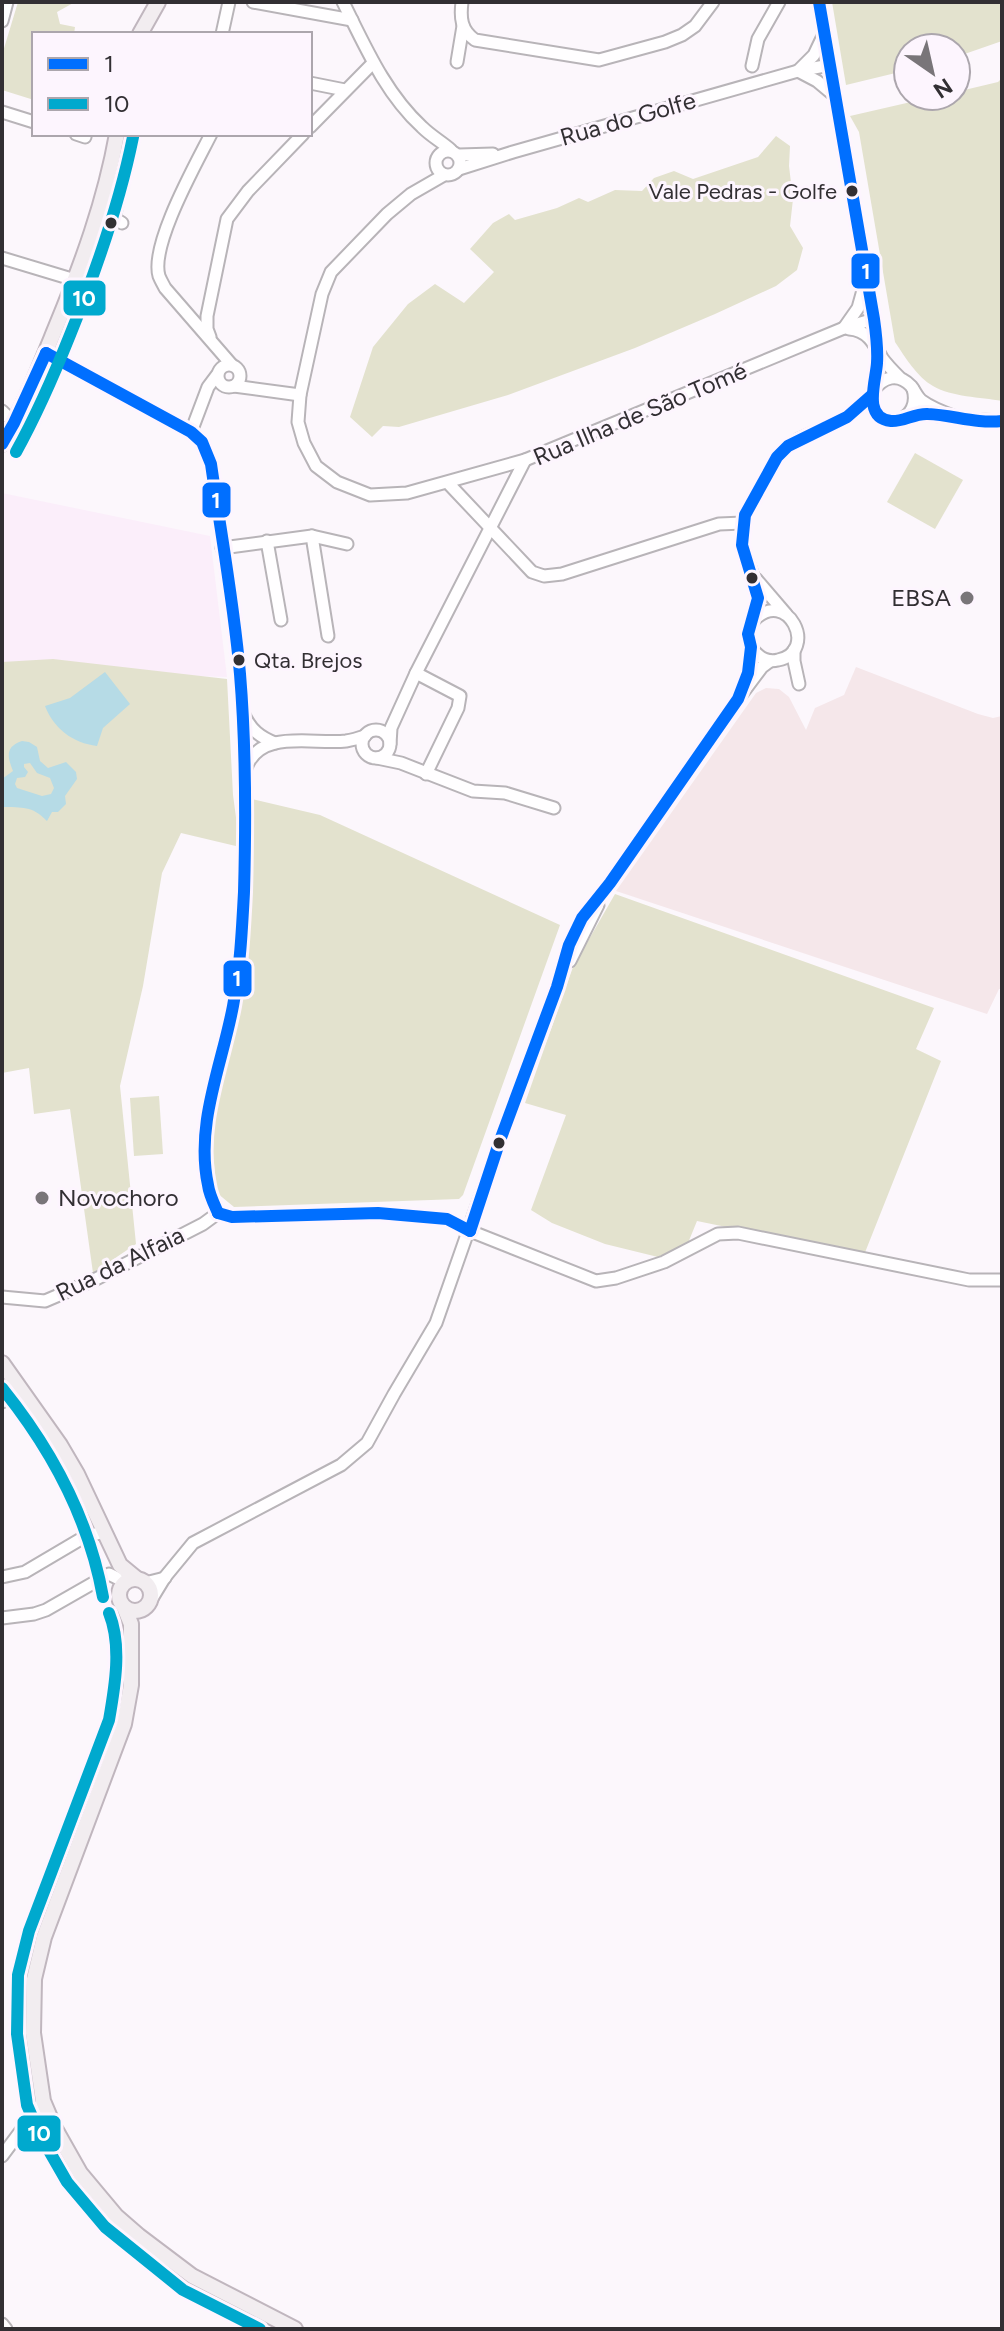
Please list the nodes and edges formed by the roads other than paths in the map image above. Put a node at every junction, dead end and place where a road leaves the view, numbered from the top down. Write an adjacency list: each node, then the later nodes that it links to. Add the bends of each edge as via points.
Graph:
1 (7, 2): 11 (street)
2 (158, 2): 13 (main road)
3 (229, 2): 14 (street)
4 (253, 2): 10 (street)
5 (343, 2): 10 (street)
6 (462, 2): 12 (street)
7 (713, 2): 12 (street, via 682,35 599,60 475,40)
8 (779, 2): 19 (street, via 758,39)
9 (819, 2): 15 (street)
10 (352, 20): 17 (street)
11 (2, 21)
12 (463, 26): 16 (street)
13 (141, 32)
14 (222, 32)
15 (824, 33): 18 (street); 20 (street, via 814,55)
16 (457, 62)
17 (373, 63): 22 (street); 27 (street)
18 (830, 65): 20 (street, Rua do Golfe); 23 (street)
19 (752, 66)
20 (798, 71): 23 (street); 32 (street, Rua do Golfe)
21 (312, 83): 22 (street)
22 (345, 90): 26 (street)
23 (836, 97): 38 (street)
24 (2, 112): 25 (street)
25 (32, 121)
26 (312, 125)
27 (422, 128): 33 (street); 34 (street)
28 (117, 136): 39 (main road, via 98,216)
29 (133, 136): 36 (street, via 114,218)
30 (210, 136): 41 (street, via 176,204 158,262 165,288)
31 (301, 136): 40 (street, via 227,219)
32 (513, 152): 33 (street); 35 (street, Rua do Golfe)
33 (455, 153): 34 (street, via 443,151); 35 (street)
34 (439, 167): 35 (street, Rua do Golfe, via 453,174); 54 (street, via 331,272)
35 (459, 169)
36 (122, 223)
37 (2, 258): 39 (street)
38 (866, 278): 42 (street); 43 (street, via 858,308)
39 (75, 280): 46 (main road)
40 (208, 313): 41 (street); 44 (street, via 207,329)
41 (192, 319): 44 (street)
42 (874, 319): 43 (street, Rua Ilha de São Tomé); 45 (street)
43 (844, 328): 45 (street, via 859,329); 64 (street, Rua Ilha de São Tomé)
44 (214, 344): 47 (street)
45 (878, 348): 48 (street); 53 (street)
46 (46, 353): 61 (main road); 62 (street)
47 (227, 370): 49 (street, via 221,384); 49 (street, via 239,381); 50 (street); 51 (street)
48 (901, 378): 52 (street); 53 (street, via 879,382)
49 (230, 386): 50 (street); 51 (street)
50 (208, 387): 62 (street)
51 (260, 389): 54 (street)
52 (913, 389): 57 (street, via 915,401); 59 (street, via 920,400)
53 (872, 393): 56 (street); 58 (street)
54 (300, 395): 65 (street, via 298,422 304,443 316,466 337,482 370,495)
55 (2, 411): 61 (street)
56 (878, 415): 57 (street, via 893,421); 58 (street)
57 (907, 416): 59 (street)
58 (847, 417): 66 (street, via 799,439 777,457)
59 (964, 420): 60 (street)
60 (1002, 421)
61 (14, 423): 63 (main road)
62 (191, 432): 71 (street, via 202,442 211,464)
63 (2, 444)
64 (525, 460): 65 (street); 67 (street, Rua Ilha de São Tomé)
65 (448, 483): 67 (street)
66 (743, 523): 67 (street, via 719,524 544,576 532,572); 72 (street, via 742,545)
67 (490, 527): 80 (street, Rua Ilha de São Tomé)
68 (312, 536): 69 (street); 70 (street); 76 (street)
69 (267, 541): 71 (street); 74 (street)
70 (347, 544)
71 (222, 548): 83 (street)
72 (753, 576): 73 (street); 75 (street, via 758,598)
73 (787, 615): 75 (street, via 765,612); 78 (street, via 798,632)
74 (281, 620)
75 (753, 621): 77 (street)
76 (328, 636)
77 (751, 647): 79 (street, via 762,659); 81 (street)
78 (794, 650): 79 (street); 79 (street, via 799,684)
79 (774, 660): 81 (street, via 762,667)
80 (416, 673): 82 (street, Rua Ilha de São Tomé); 91 (street, via 460,696)
81 (738, 699): 94 (street, via 610,883 557,987)
82 (402, 705): 84 (street, Rua Ilha de São Tomé); 88 (street, Rua Ilha de São Tomé)
83 (242, 712): 86 (street); 87 (street)
84 (370, 734): 85 (street, via 345,741); 88 (street, via 383,733); 89 (street, via 363,748)
85 (314, 740): 86 (street); 89 (street)
86 (263, 743): 87 (street, via 253,748); 90 (street)
87 (244, 744): 90 (street)
88 (390, 744): 89 (street, Rua Ilha de São Tomé, via 386,753)
89 (372, 756): 91 (street)
90 (244, 774): 93 (street, via 243,941 203,1148 211,1201)
91 (426, 774): 92 (street, via 473,791 505,793)
92 (554, 808)
93 (218, 1213): 94 (street, via 378,1213 447,1219); 96 (street, Rua da Alfaia, via 45,1301)
94 (470, 1231): 95 (street, via 596,1281 664,1262 718,1234 738,1233 969,1280); 102 (street, via 436,1323 367,1443 341,1465 193,1543)
95 (1002, 1280)
96 (2, 1297)
97 (2, 1363): 98 (main road)
98 (19, 1386): 99 (street); 100 (main road, via 77,1474)
99 (2, 1402)
100 (105, 1533): 101 (street, via 86,1536 25,1572); 103 (main road, via 120,1565); 104 (main road)
101 (6, 1575)
102 (165, 1577): 103 (street); 105 (street)
103 (141, 1581): 104 (main road, via 124,1583); 105 (main road, via 149,1587)
104 (120, 1593): 105 (main road, via 133,1611); 106 (street, via 109,1574 46,1610); 107 (main road, via 131,1624)
105 (150, 1602): 107 (main road, via 137,1625)
106 (2, 1618)
107 (131, 1668): 108 (main road, via 124,1724 38,1959 33,2033)
108 (43, 2101): 109 (street); 112 (main road, via 80,2173 116,2216 192,2276)
109 (2, 2156)
110 (2, 2324): 111 (street)
111 (6, 2329)
112 (295, 2329)

